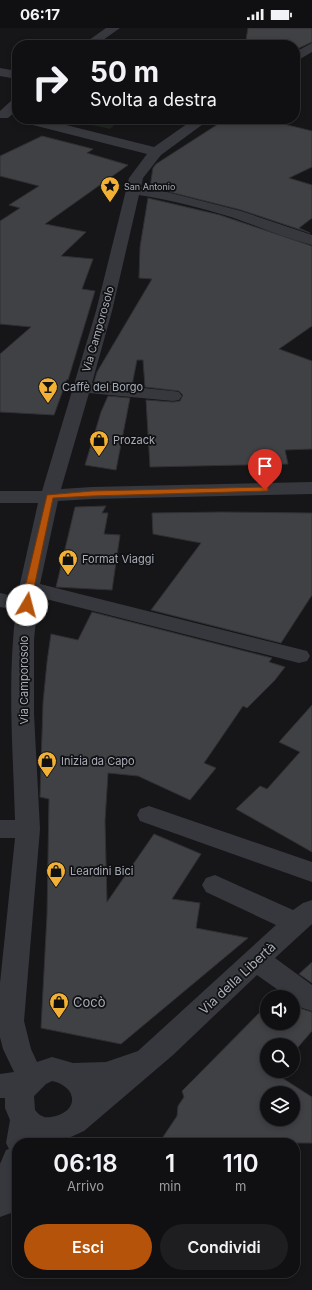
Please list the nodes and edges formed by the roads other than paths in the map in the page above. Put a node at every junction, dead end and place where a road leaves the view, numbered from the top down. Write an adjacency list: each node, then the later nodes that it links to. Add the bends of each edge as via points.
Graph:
1 (114, 28): 2 (street)
2 (96, 40)
3 (312, 47): 4 (street)
4 (300, 55)
5 (0, 72): 6 (street)
6 (12, 74)
7 (12, 77): 8 (street)
8 (0, 83)
9 (12, 107): 10 (street)
10 (1, 115): 11 (street)
11 (12, 117)
12 (46, 124): 14 (street)
13 (196, 124): 14 (street, Via Camporosolo)
14 (156, 152): 15 (street, Via Camporosolo, via 136,178)
15 (134, 190): 16 (street, via 236,214); 17 (street, Via Camporosolo, via 104,311)
16 (312, 240)
17 (81, 386): 18 (street); 21 (street, Via Camporosolo)
18 (173, 396)
19 (312, 488): 21 (street)
20 (0, 496): 21 (street)
21 (50, 496): 22 (street, Via Camporosolo)
22 (28, 596): 23 (street); 24 (street); 26 (street, Via Camporosolo, via 23,640 23,714)
23 (0, 600)
24 (299, 656)
25 (149, 815): 28 (street)
26 (28, 829): 27 (street); 35 (street, Via Camporosolo, via 10,1021 18,1049)
27 (0, 830)
28 (312, 872)
29 (215, 886): 30 (street)
30 (304, 916): 31 (street, Via della Libertà)
31 (256, 960): 32 (street); 33 (street, Via della Libertà)
32 (312, 1000)
33 (164, 1047): 34 (street, Via della Libertà, via 141,1061 106,1074); 36 (street, Via della Libertà)
34 (74, 1076): 35 (street, via 52,1069); 36 (street, via 82,1083 86,1092 84,1112)
35 (17, 1082): 36 (street, via 16,1103)
36 (28, 1137)
37 (12, 1175): 38 (street)
38 (0, 1203)

